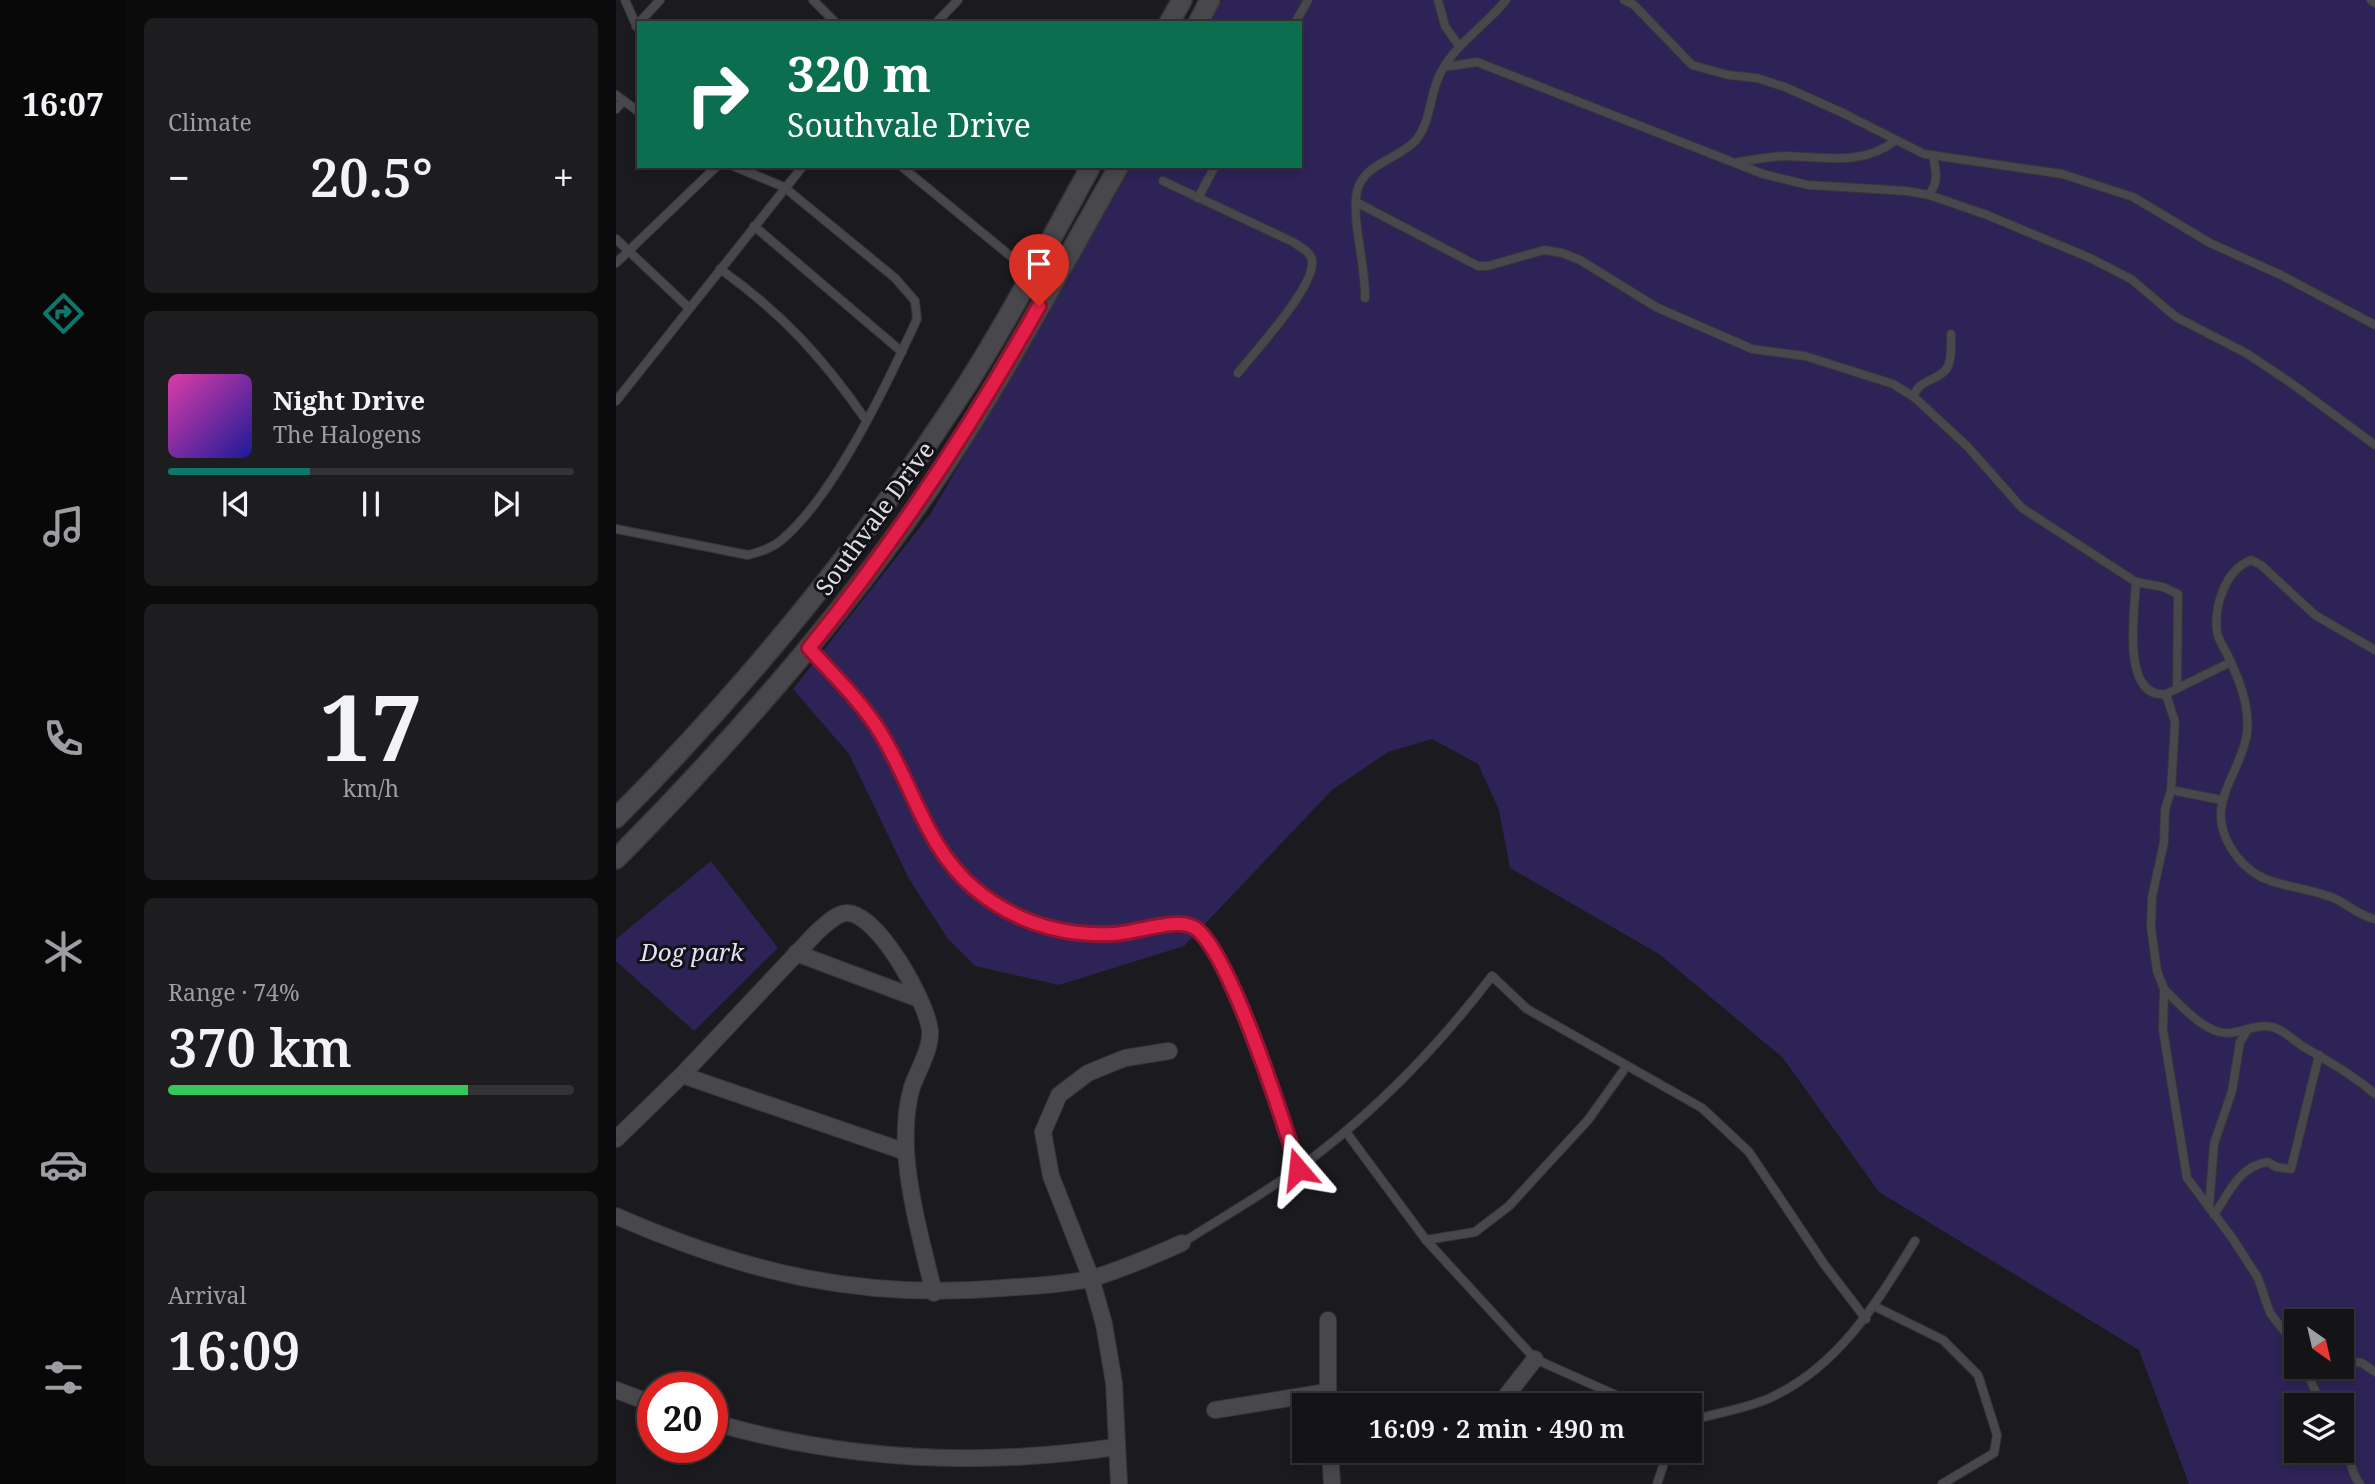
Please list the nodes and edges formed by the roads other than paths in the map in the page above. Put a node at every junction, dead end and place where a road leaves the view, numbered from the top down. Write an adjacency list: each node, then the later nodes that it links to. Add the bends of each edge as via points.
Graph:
1 (625, 0): 17 (lane)
2 (660, 0): 11 (lane)
3 (813, 0): 12 (lane)
4 (958, 0): 13 (lane)
5 (1182, 0): 14 (street)
6 (1210, 0): 15 (street)
7 (1308, 0): 16 (lane)
8 (1438, 0): 18 (lane, via 1445,26)
9 (1506, 0): 18 (lane)
10 (1624, 0): 23 (lane, via 1692,65 1785,88)
11 (643, 21)
12 (834, 21)
13 (938, 21)
14 (1170, 21)
15 (1199, 21)
16 (1296, 21)
17 (637, 28)
18 (1459, 46): 19 (lane)
19 (1444, 67): 25 (lane, via 1477,62); 37 (lane, via 1425,126 1408,147 1362,178)
20 (620, 98): 21 (lane); 22 (lane)
21 (616, 110)
22 (637, 111)
23 (1896, 140): 24 (lane); 25 (lane, via 1883,150 1857,157 1784,156)
24 (1933, 155): 35 (lane, via 1937,177); 47 (lane, via 2062,174 2133,197 2210,243)
25 (1735, 163): 35 (lane, via 1808,185)
26 (715, 168): 40 (lane)
27 (738, 168): 34 (lane)
28 (801, 168): 34 (lane)
29 (903, 168): 43 (lane)
30 (1090, 168): 43 (street, Southvale Drive)
31 (1118, 168): 44 (street, Southvale Drive)
32 (1214, 168): 36 (lane)
33 (1163, 181): 36 (lane)
34 (784, 187): 38 (lane); 49 (lane, via 908,290 918,310)
35 (1929, 195): 54 (lane, via 2077,252 2131,279 2176,317 2246,353)
36 (1198, 198): 50 (lane, via 1293,242 1312,260 1309,278 1297,298)
37 (1356, 202): 45 (lane); 51 (lane, via 1478,266 1544,250 1562,253 1667,312 1752,349 1805,356 1893,384)
38 (754, 226): 42 (lane); 49 (lane)
39 (616, 239): 40 (lane)
40 (629, 251): 41 (lane); 46 (lane)
41 (616, 263)
42 (720, 269): 46 (lane); 53 (lane, via 796,330)
43 (1031, 273): 44 (lane); 64 (street, Southvale Drive, via 969,381 846,559 735,690)
44 (1051, 285): 57 (street, Southvale Drive, via 923,497)
45 (1365, 298)
46 (689, 309): 52 (lane)
47 (2375, 325)
48 (1951, 334): 51 (lane, via 1949,365 1920,385)
49 (902, 352): 53 (lane)
50 (1238, 373)
51 (1914, 397): 56 (lane, via 2022,508)
52 (616, 401)
53 (866, 420): 55 (lane, via 817,501 785,538 766,551 748,555)
54 (2375, 444)
55 (616, 529)
56 (2136, 583): 60 (lane, via 2178,594); 61 (lane, via 2132,659 2147,687)
57 (809, 648): 65 (street, Southvale Drive); 79 (lane, via 876,725 947,860 976,889 1017,918 1061,932 1114,934 1181,923 1208,940 1244,1015)
58 (2375, 650): 59 (lane, via 2315,615 2251,560 2236,570 2221,593 2217,634)
59 (2231, 662): 60 (lane); 63 (lane, via 2245,699 2247,733)
60 (2177, 689): 61 (lane)
61 (2166, 694): 62 (lane, via 2175,722)
62 (2171, 790): 63 (lane); 68 (lane, via 2152,897 2151,927)
63 (2222, 800): 66 (lane, via 2219,810 2230,847 2251,872 2275,884 2337,900)
64 (616, 818)
65 (616, 859)
66 (2375, 919)
67 (796, 953): 69 (street); 69 (street, via 833,918 846,913 860,917 885,940); 74 (street)
68 (2164, 989): 70 (lane, via 2217,1031); 80 (lane, via 2163,1031 2187,1178)
69 (919, 999): 78 (street, via 930,1033 906,1118)
70 (2248, 1029): 72 (lane, via 2259,1026 2285,1032); 80 (lane, via 2240,1042 2232,1091 2214,1144)
71 (1169, 1051): 85 (street, via 1125,1058 1088,1073 1059,1095 1043,1132 1051,1176)
72 (2319, 1055): 75 (lane); 80 (lane, via 2291,1169 2268,1162 2251,1167)
73 (1626, 1067): 76 (lane, via 1527,1009 1492,976 1412,1071); 82 (lane, via 1588,1120 1509,1206 1475,1232); 88 (lane, via 1702,1108 1749,1152)
74 (682, 1075): 77 (street); 78 (street)
75 (2375, 1094)
76 (1346, 1132): 79 (lane); 82 (lane)
77 (616, 1139)
78 (906, 1152): 86 (street)
79 (1298, 1169): 84 (lane)
80 (2211, 1212): 90 (lane, via 2258,1278 2270,1313)
81 (616, 1216): 86 (street, via 672,1240 821,1283)
82 (1426, 1240): 91 (lane)
83 (1915, 1241): 87 (lane)
84 (1182, 1243): 85 (street)
85 (1091, 1278): 86 (street); 103 (street, via 1114,1383)
86 (934, 1293)
87 (1874, 1306): 88 (lane); 110 (lane, via 1943,1340 1978,1376 1997,1435 1994,1453)
88 (1866, 1319): 101 (lane, via 1817,1370 1770,1398)
89 (1328, 1320): 95 (street)
90 (2284, 1331)
91 (1535, 1359): 96 (street); 97 (lane)
92 (2354, 1362): 93 (lane)
93 (2375, 1372)
94 (616, 1390): 98 (street)
95 (1327, 1393)
96 (1508, 1393)
97 (1611, 1393)
98 (637, 1398)
99 (1292, 1402): 100 (street)
100 (1215, 1410)
101 (1702, 1417)
102 (728, 1427): 103 (street, via 769,1439 881,1455 975,1461)
103 (1116, 1447): 107 (street)
104 (1331, 1463): 108 (street)
105 (1664, 1463): 109 (lane)
106 (2352, 1463): 111 (lane)
107 (1119, 1484)
108 (1332, 1484)
109 (1657, 1484)
110 (1942, 1484)
111 (2360, 1484)

